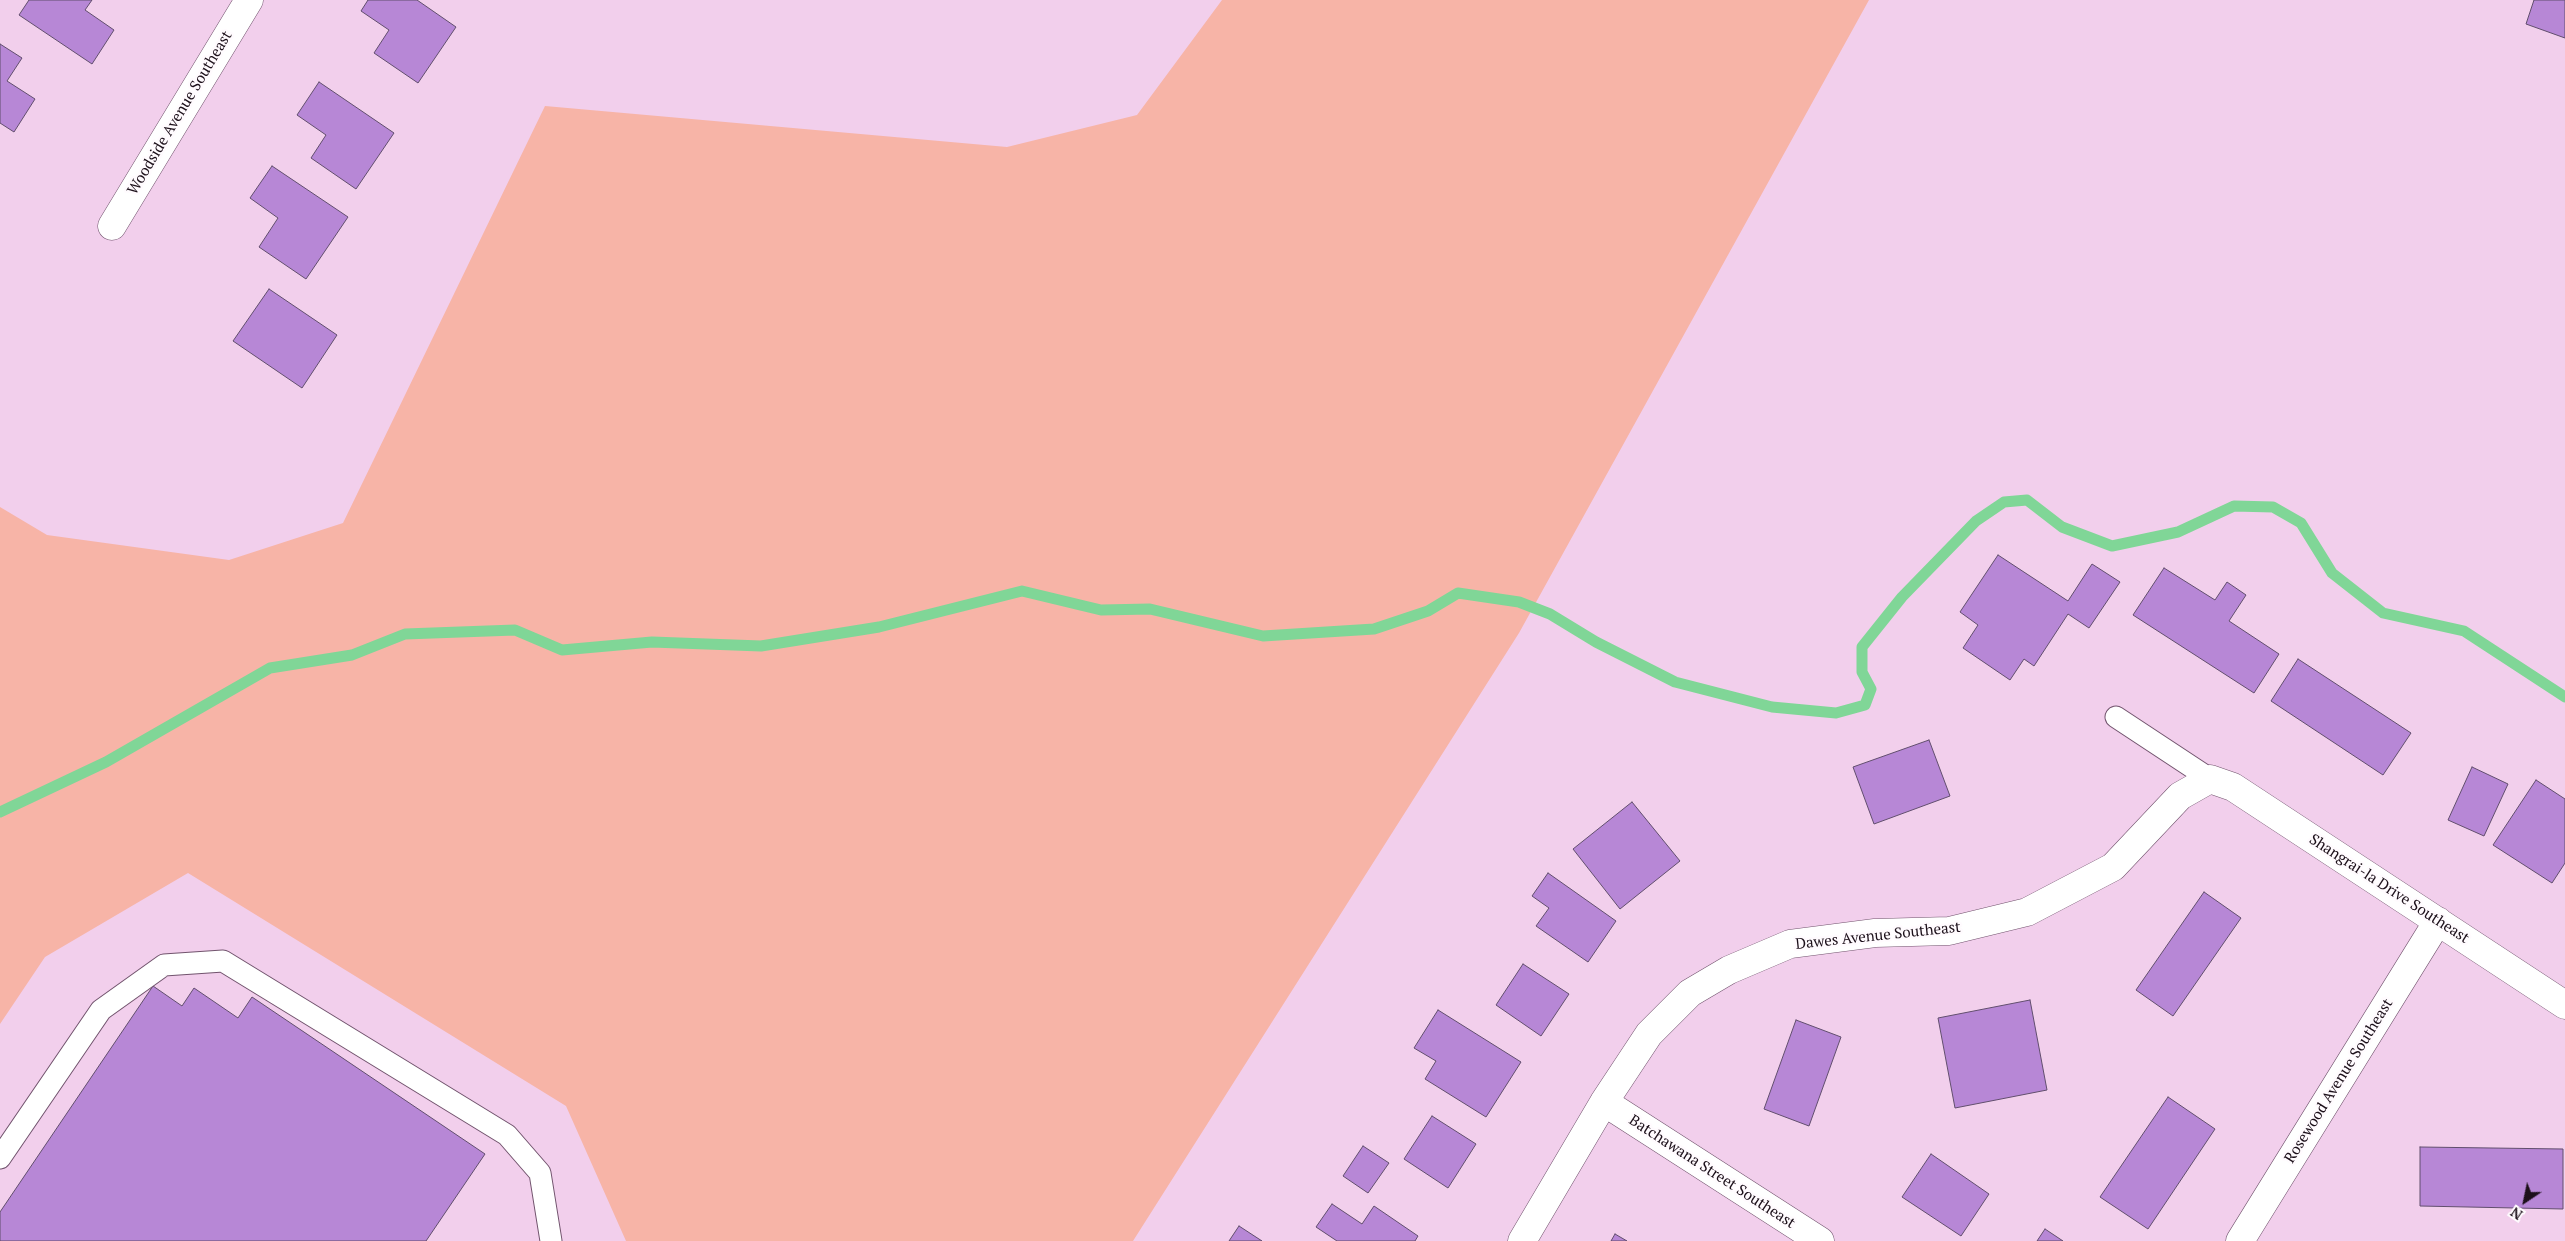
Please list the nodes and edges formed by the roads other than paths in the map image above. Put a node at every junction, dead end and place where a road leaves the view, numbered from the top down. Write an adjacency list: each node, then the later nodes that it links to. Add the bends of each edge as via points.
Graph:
1 (249, 0): 2 (street, Woodside Avenue Southeast)
2 (112, 226)
3 (2116, 717): 4 (lane)
4 (2210, 779): 5 (street, Shangrai-la Drive Southeast, via 2233,787); 7 (street, Dawes Avenue Southeast, via 2180,796 2113,867 2027,912 1949,931 1875,933 1790,944 1729,970 1690,993 1649,1034)
5 (2438, 921): 6 (street, Shangrai-la Drive Southeast); 12 (street, Rosewood Avenue Southeast)
6 (2565, 1005)
7 (1604, 1102): 10 (street, Dawes Avenue Southeast); 11 (street, Batchawana Street Southeast)
8 (0, 1158): 9 (lane, via 101,1010 164,965 223,961 507,1135 540,1174)
9 (551, 1241)
10 (1522, 1241)
11 (1820, 1241)
12 (2240, 1241)

